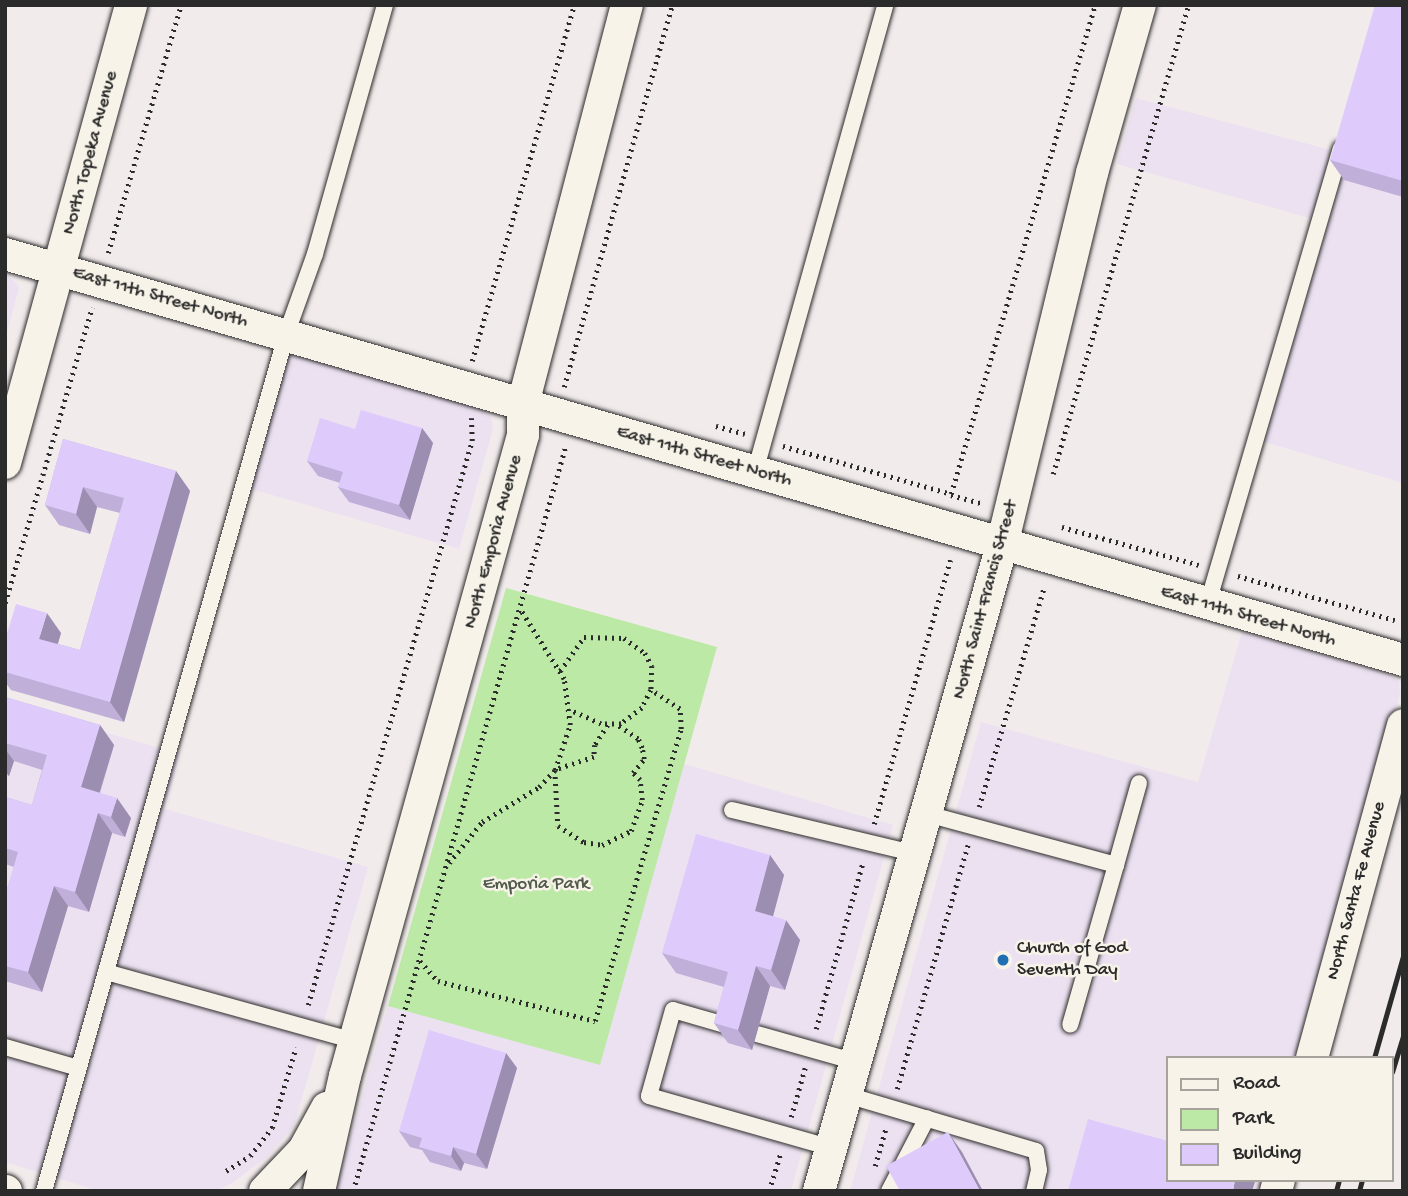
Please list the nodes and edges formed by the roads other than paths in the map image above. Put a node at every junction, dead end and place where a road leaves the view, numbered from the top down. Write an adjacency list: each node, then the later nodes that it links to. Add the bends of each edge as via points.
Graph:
1 (131, 5): 8 (street, North Topeka Avenue)
2 (385, 5): 9 (lane, via 315,254)
3 (627, 5): 10 (street, North Emporia Avenue)
4 (885, 5): 12 (lane)
5 (1140, 5): 13 (street, North Saint Francis Street, via 1092,173)
6 (1344, 137): 14 (lane)
7 (5, 254): 8 (street, East 11th Street North)
8 (56, 282): 9 (street, East 11th Street North); 11 (street, North Topeka Avenue)
9 (286, 335): 10 (street, East 11th Street North, via 467,405); 22 (lane)
10 (523, 417): 12 (street, East 11th Street North); 26 (street, North Emporia Avenue)
11 (5, 463)
12 (755, 472): 13 (street, East 11th Street North, via 946,547)
13 (998, 558): 14 (street, East 11th Street North); 19 (street, North Saint Francis Street)
14 (1207, 606): 15 (street, East 11th Street North)
15 (1403, 660)
16 (1403, 724): 28 (street, North Santa Fe Avenue)
17 (1139, 783): 21 (lane)
18 (732, 810): 20 (lane)
19 (928, 814): 20 (street, North Saint Francis Street); 21 (lane)
20 (916, 854): 29 (street, North Saint Francis Street)
21 (1116, 865): 23 (lane)
22 (106, 972): 26 (lane); 30 (lane)
23 (1070, 1025)
24 (732, 1027): 34 (lane, via 673,1010 649,1096)
25 (757, 1034): 29 (lane)
26 (355, 1041): 31 (street, North Emporia Avenue)
27 (5, 1047): 30 (lane)
28 (1313, 1056)
29 (856, 1062): 32 (street, North Saint Francis Street)
30 (78, 1068): 35 (lane)
31 (345, 1076): 36 (street, North Emporia Avenue, via 304,1150); 37 (street, North Emporia Avenue)
32 (847, 1095): 33 (lane); 34 (street, North Saint Francis Street)
33 (927, 1118): 39 (lane); 40 (lane, via 1036,1151 1039,1170)
34 (832, 1147): 38 (street, North Saint Francis Street)
35 (44, 1191)
36 (265, 1191)
37 (319, 1191)
38 (819, 1191)
39 (889, 1191)
40 (1034, 1191)

